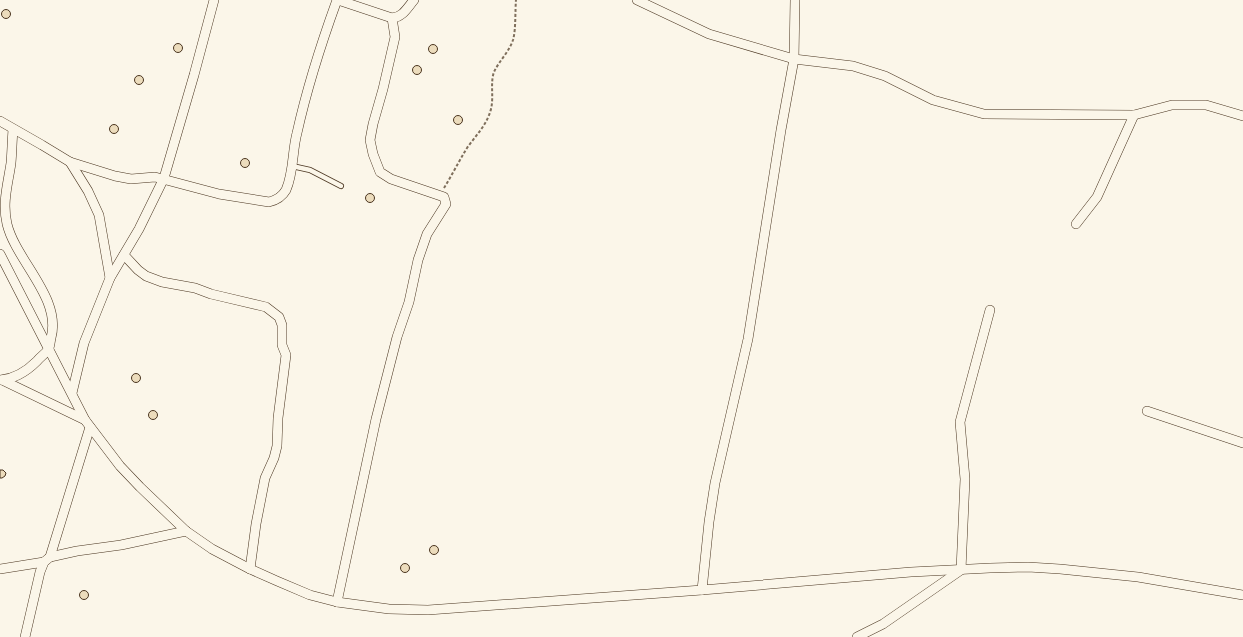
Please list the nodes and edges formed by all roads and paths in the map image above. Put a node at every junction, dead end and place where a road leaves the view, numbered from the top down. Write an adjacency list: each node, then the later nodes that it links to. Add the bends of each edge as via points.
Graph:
1 (214, 0): 15 (street)
2 (337, 0): 7 (street); 14 (street, via 296,134)
3 (414, 0): 7 (street, via 404,13)
4 (516, 0): 17 (path, via 514,33 494,72 493,96 487,120)
5 (636, 0): 8 (street, via 709,34)
6 (795, 0): 8 (street)
7 (392, 18): 17 (street, via 395,37 373,124 370,140 373,154 380,172 391,179)
8 (794, 59): 9 (street, via 853,66 885,76 933,100 984,114); 34 (street, via 748,340 715,483)
9 (1134, 115): 10 (street, via 1172,105 1206,105); 18 (street, via 1097,197)
10 (1243, 116)
11 (0, 121): 12 (street)
12 (13, 130): 13 (street); 23 (street, via 11,163 5,191 7,225 52,314 54,330)
13 (70, 162): 15 (street, via 131,179); 21 (street, via 99,215)
14 (292, 166): 15 (street, via 285,190 276,200 269,202 218,194); 16 (lane, via 310,170)
15 (164, 178): 20 (street)
16 (341, 186)
17 (440, 194): 36 (street, via 446,204 427,234 418,260 376,419)
18 (1076, 224)
19 (0, 254): 23 (street)
20 (124, 255): 21 (street); 32 (street, via 146,276 266,307 279,317 282,325 282,345 286,355 277,446 265,478)
21 (110, 278): 25 (street, via 84,343)
22 (990, 310): 33 (street, via 960,422 965,479)
23 (49, 349): 24 (street, via 21,374); 25 (street)
24 (1, 380): 27 (street)
25 (72, 393): 27 (street)
26 (1147, 411): 28 (street)
27 (88, 423): 29 (street, via 120,466); 30 (street)
28 (1243, 443)
29 (186, 531): 30 (street, via 121,545 77,551); 32 (street, via 212,549)
30 (47, 560): 31 (street); 37 (street, via 40,572)
31 (0, 569)
32 (250, 569): 36 (street, via 310,595)
33 (961, 570): 34 (street); 35 (street, via 1028,567 1060,569 1138,577); 38 (street, via 883,624)
34 (702, 590): 36 (street, via 428,610 389,609)
35 (1241, 593)
36 (337, 602)
37 (25, 637)
38 (857, 637)

